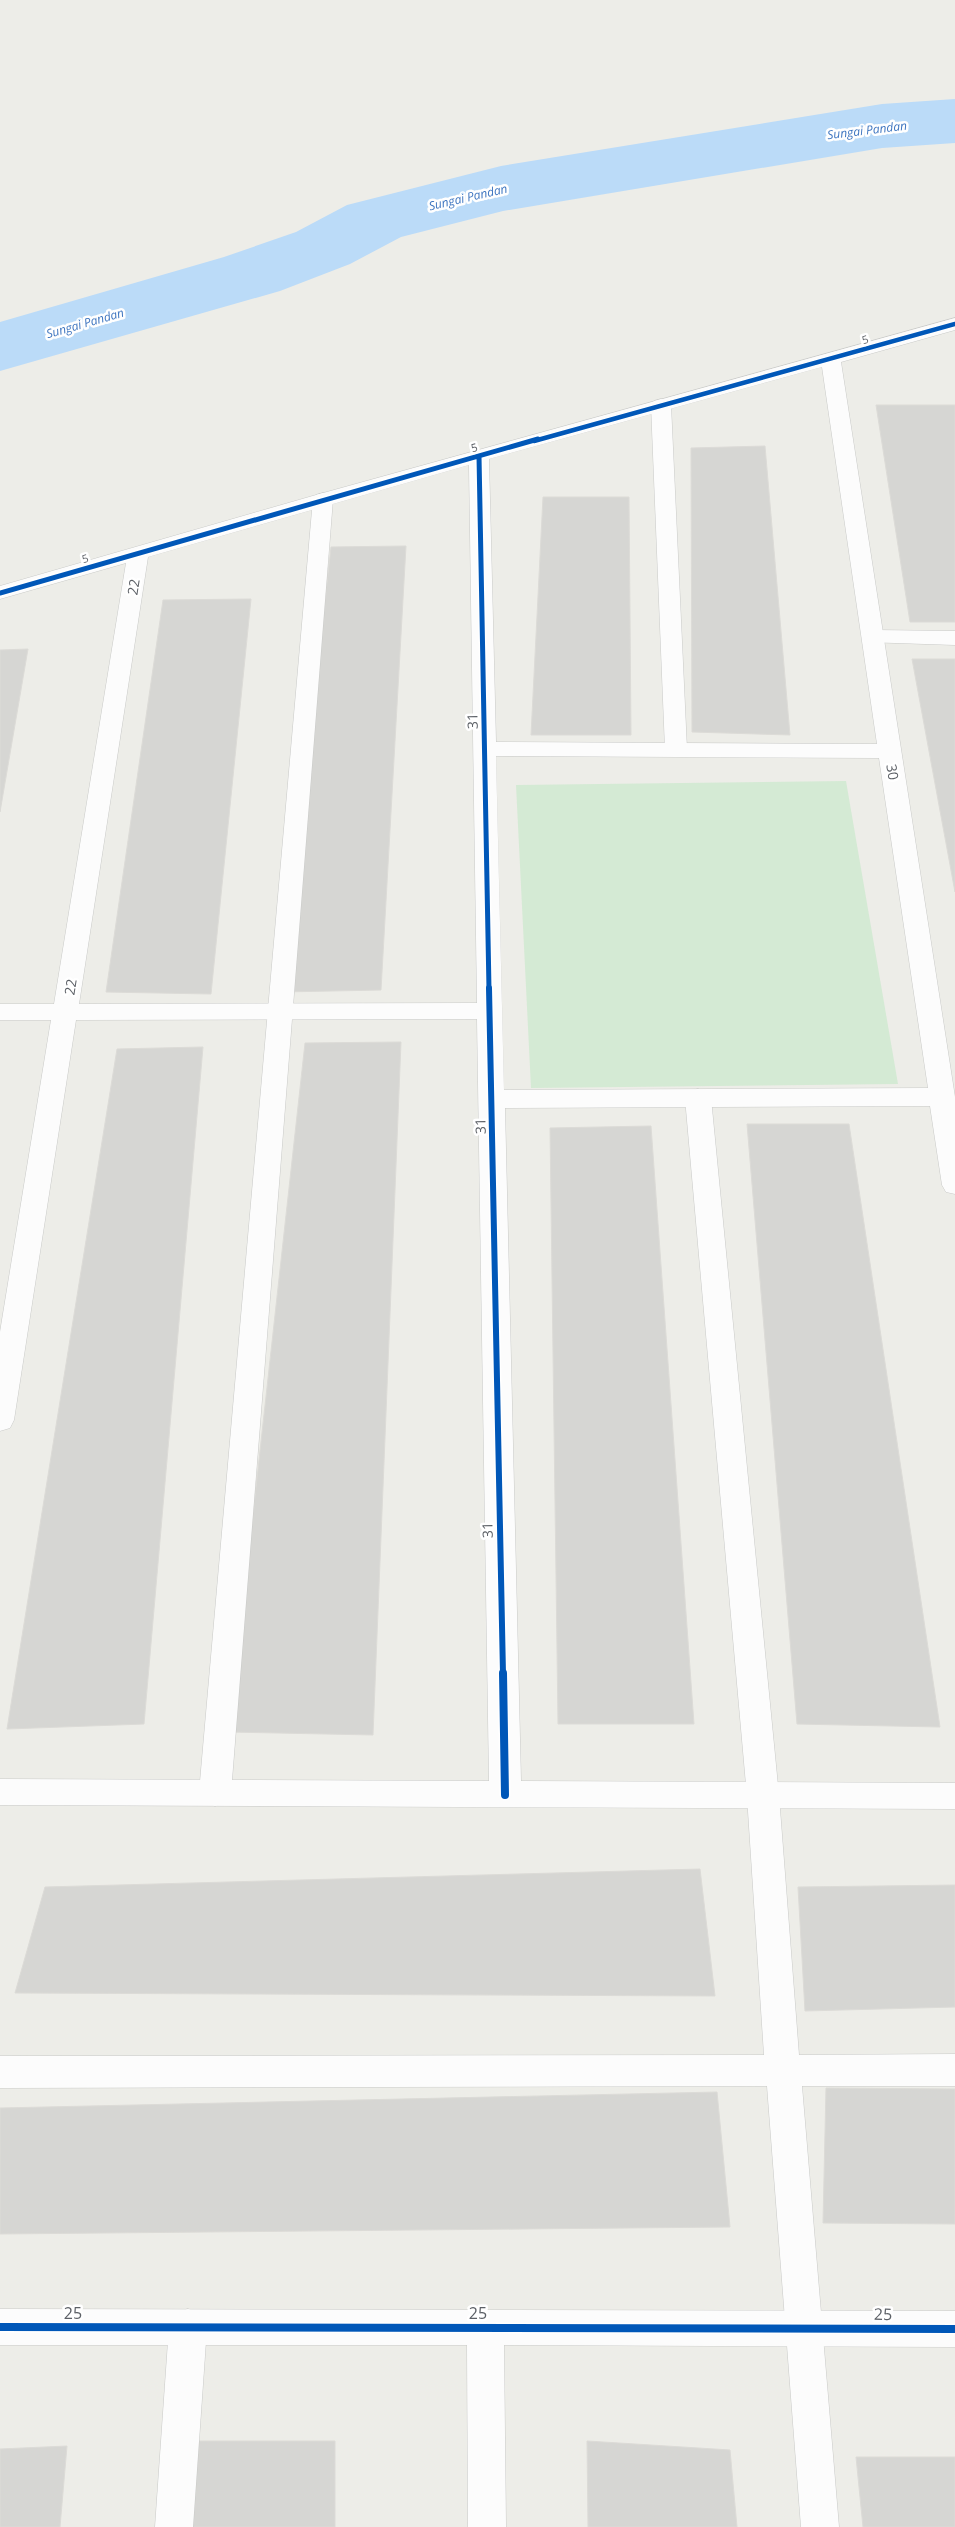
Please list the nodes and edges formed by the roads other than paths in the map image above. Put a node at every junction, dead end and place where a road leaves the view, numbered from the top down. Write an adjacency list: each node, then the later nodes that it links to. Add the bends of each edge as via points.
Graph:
1 (955, 324): 2 (street, 5)
2 (831, 359): 3 (street, 5); 8 (street, 30)
3 (661, 405): 4 (street, 5); 11 (street)
4 (479, 456): 5 (street, 5); 10 (street, 31)
5 (323, 499): 6 (street, 5); 13 (street)
6 (138, 554): 7 (street, 5); 16 (street, 22)
7 (0, 593)
8 (873, 637): 9 (street); 12 (street, 30)
9 (955, 638)
10 (485, 749): 11 (street); 14 (street, 31)
11 (676, 749): 12 (street)
12 (890, 751): 17 (street, 30)
13 (281, 1011): 14 (street); 16 (street); 24 (street)
14 (490, 1011): 19 (street, 31)
15 (0, 1012): 16 (street)
16 (66, 1012): 21 (street, 22)
17 (942, 1097): 18 (street); 20 (street, 30)
18 (698, 1098): 19 (street); 26 (street)
19 (492, 1099): 25 (street, 31)
20 (955, 1183)
21 (4, 1376): 22 (street, 22)
22 (0, 1420)
23 (0, 1792): 24 (street)
24 (214, 1792): 25 (street)
25 (504, 1795): 26 (street)
26 (763, 1796): 27 (street); 30 (street)
27 (955, 1796)
28 (955, 2070): 30 (street)
29 (0, 2072): 30 (street)
30 (783, 2072): 34 (street)
31 (0, 2327): 32 (street, 25)
32 (188, 2327): 33 (street, 25); 36 (street)
33 (485, 2327): 34 (street, 25); 37 (street)
34 (803, 2327): 35 (street, 25); 38 (street)
35 (955, 2329)
36 (174, 2527)
37 (487, 2527)
38 (820, 2527)

